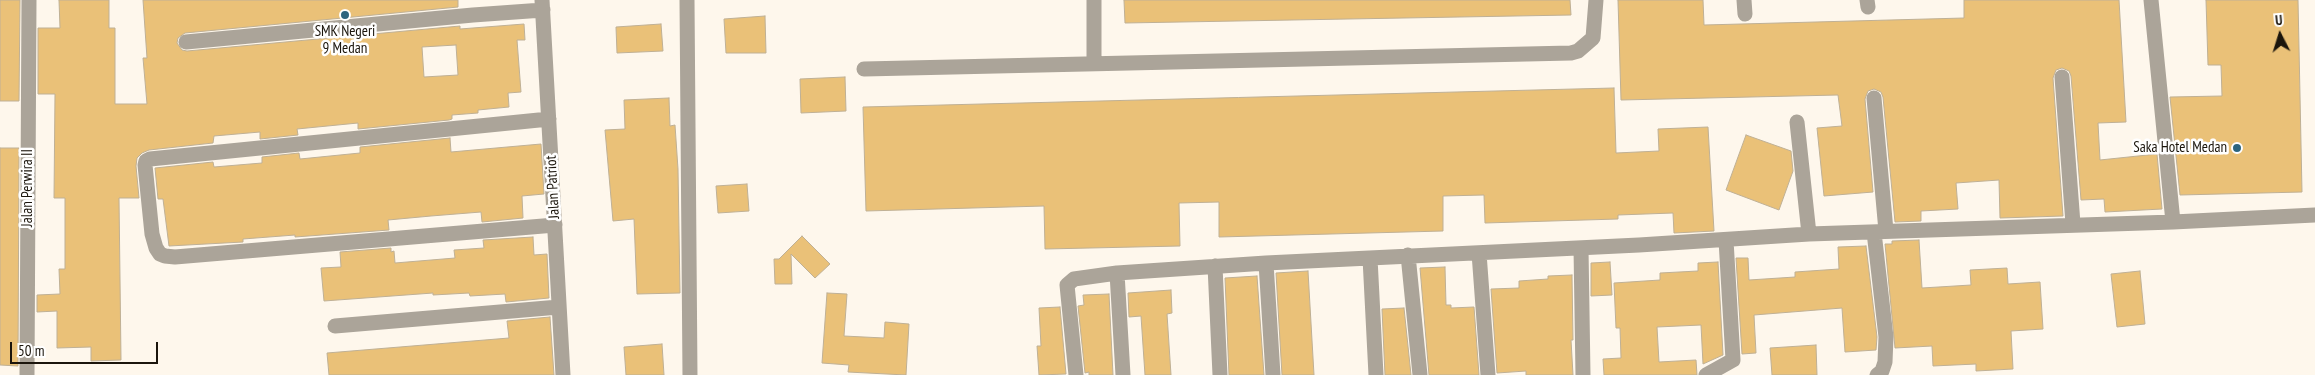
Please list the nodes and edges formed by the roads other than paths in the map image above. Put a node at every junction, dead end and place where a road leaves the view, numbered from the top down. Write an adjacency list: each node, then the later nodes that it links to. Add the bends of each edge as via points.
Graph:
1 (29, 0): 31 (street, Jalan Perwira II)
2 (686, 0): 33 (street)
3 (1094, 0): 9 (street)
4 (1596, 0): 9 (street, via 1593,38 1571,53)
5 (2151, 0): 16 (street)
6 (542, 5): 7 (street); 13 (street, Jalan Patriot)
7 (472, 7): 8 (street)
8 (186, 42)
9 (1094, 63): 10 (street)
10 (864, 68)
11 (2062, 77): 17 (street)
12 (1874, 98): 19 (street)
13 (549, 120): 18 (street, Jalan Patriot); 18 (street, via 150,158 145,165 152,234 156,248 165,256)
14 (1797, 122): 20 (street)
15 (2315, 215): 16 (street)
16 (2173, 222): 17 (street)
17 (2073, 224): 19 (street)
18 (555, 225): 29 (street, Jalan Patriot)
19 (1880, 232): 20 (street); 43 (street, via 1886,337 1885,362)
20 (1809, 234): 21 (street)
21 (1726, 240): 22 (street); 42 (street, via 1734,360)
22 (1581, 248): 23 (street); 41 (street)
23 (1479, 253): 24 (street); 40 (street)
24 (1408, 256): 25 (street); 39 (street)
25 (1370, 258): 26 (street); 38 (street)
26 (1266, 263): 27 (street); 37 (street)
27 (1215, 266): 28 (street); 36 (street)
28 (1117, 273): 34 (street, via 1074,279 1067,285); 35 (street)
29 (559, 307): 30 (street); 32 (street, Jalan Patriot)
30 (335, 326)
31 (27, 375)
32 (563, 375)
33 (690, 375)
34 (1076, 375)
35 (1123, 375)
36 (1220, 375)
37 (1273, 375)
38 (1376, 375)
39 (1420, 375)
40 (1488, 375)
41 (1584, 375)
42 (1706, 375)
43 (1877, 375)

